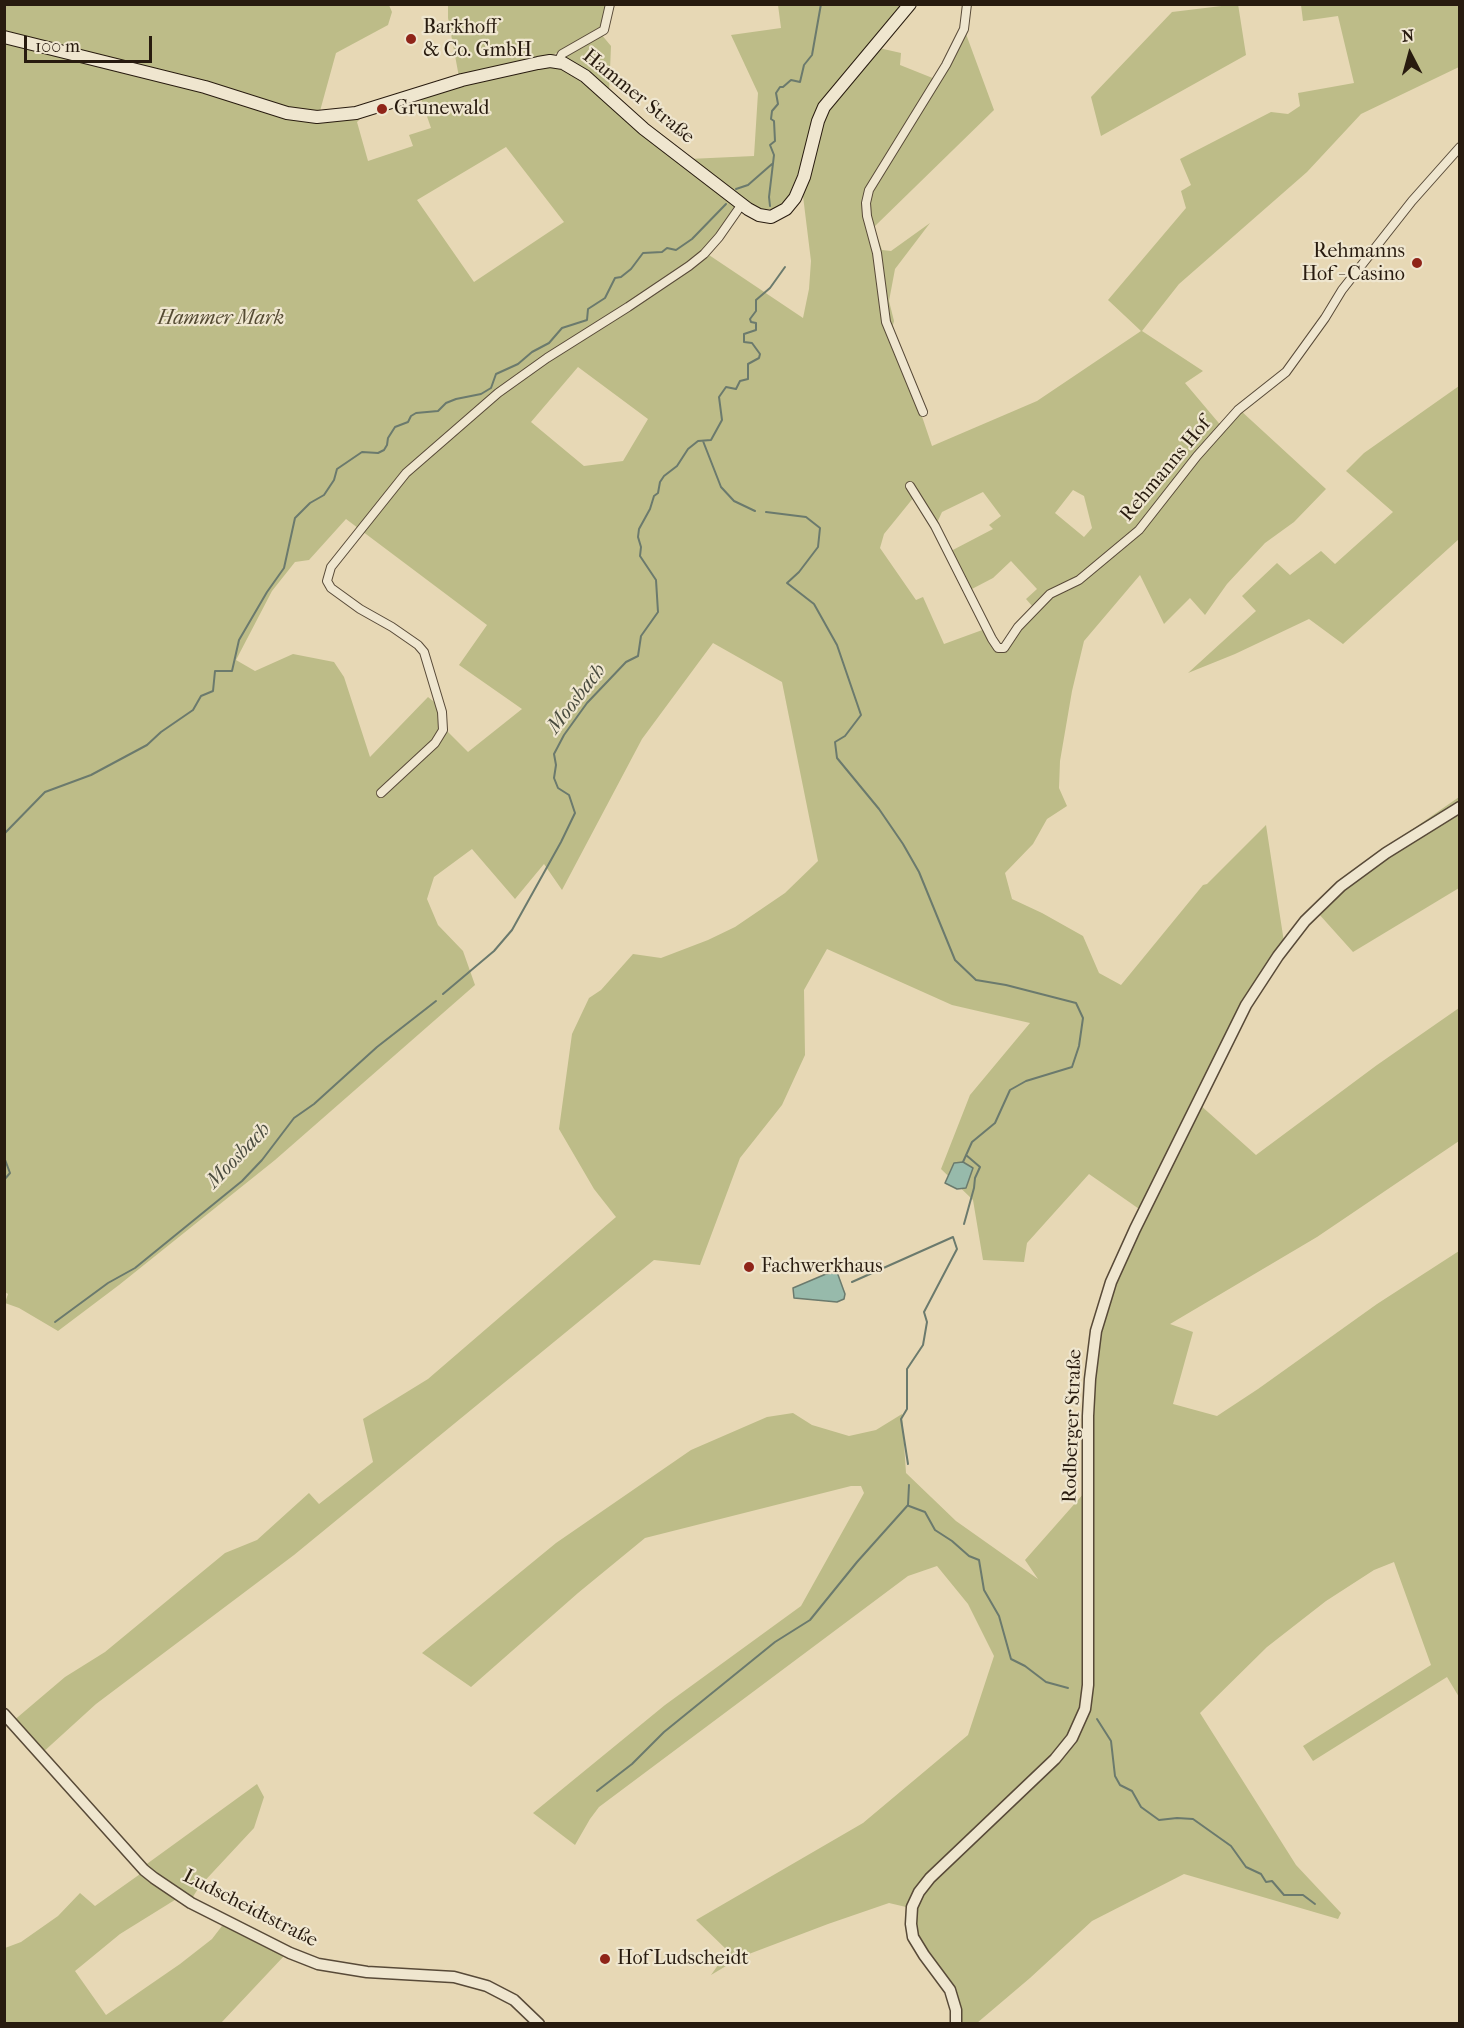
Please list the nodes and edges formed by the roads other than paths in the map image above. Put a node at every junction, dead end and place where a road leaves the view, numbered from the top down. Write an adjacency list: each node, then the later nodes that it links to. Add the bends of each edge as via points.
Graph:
1 (610, 4): 5 (street, via 604,30 561,54)
2 (910, 4): 7 (main road, Hammer Straße, via 822,112 804,177 791,204 771,217 759,215)
3 (967, 4): 8 (street, via 964,29 946,65 870,190 866,203 878,253 886,322)
4 (4, 37): 5 (main road, Hammer Straße, via 205,87 286,113 318,117 356,113 462,80)
5 (558, 62): 7 (main road, Hammer Straße, via 585,76 644,129)
6 (1460, 147): 9 (street, Rehmanns Hof, via 1342,290 1286,372 1238,410 1139,530 1078,580 1050,594 1004,648 998,648 992,639 935,526)
7 (742, 204): 10 (street, via 704,254 498,393 406,473 331,567 327,581 331,588 424,652 442,712 443,730 435,743)
8 (922, 412)
9 (910, 486)
10 (381, 793)
11 (1460, 807): 14 (street, Rodberger Straße, via 1341,886 1305,921 1278,956 1246,1005 1111,1282 1096,1331 1090,1379 1085,1709 1072,1738 1055,1759 930,1878 911,1912 916,1943 952,1994)
12 (4, 1714): 13 (street, Ludscheidtstraße, via 144,1870 191,1903 318,1964 367,1972 454,1977 487,1986 514,2000)
13 (539, 2024)
14 (956, 2024)

